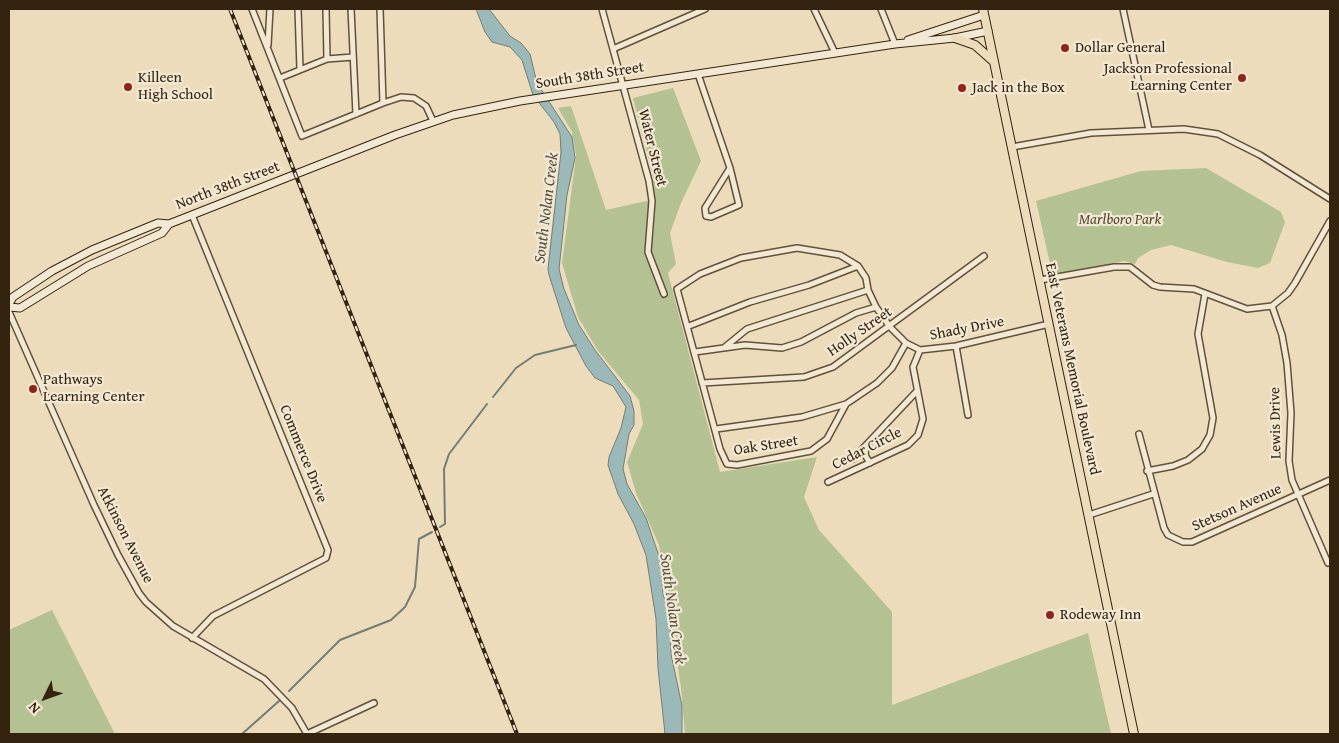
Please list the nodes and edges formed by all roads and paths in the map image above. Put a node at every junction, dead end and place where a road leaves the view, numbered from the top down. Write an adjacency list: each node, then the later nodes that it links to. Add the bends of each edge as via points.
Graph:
1 (252, 9): 16 (street)
2 (270, 9): 16 (street)
3 (298, 9): 22 (street)
4 (326, 9): 20 (street)
5 (351, 9): 19 (street)
6 (380, 9): 26 (street)
7 (602, 9): 17 (street, Water Street)
8 (704, 9): 17 (street)
9 (814, 9): 18 (street)
10 (880, 9): 15 (street)
11 (1123, 9): 29 (street)
12 (984, 12): 13 (main road, East Veterans Memorial Boulevard); 15 (main road, South 38th Street)
13 (988, 31): 14 (main road, South 38th Street); 21 (main road, East Veterans Memorial Boulevard)
14 (955, 38): 15 (main road, South 38th Street); 21 (main road, via 975,44)
15 (896, 44): 18 (main road, South 38th Street)
16 (268, 48): 24 (street)
17 (613, 49): 25 (street, Water Street)
18 (835, 53): 23 (main road, South 38th Street)
19 (353, 57): 20 (street); 27 (street)
20 (326, 59): 22 (street)
21 (994, 63): 30 (main road, East Veterans Memorial Boulevard)
22 (300, 69): 24 (street)
23 (698, 74): 25 (main road, South 38th Street); 31 (street)
24 (280, 78): 27 (street, via 302,136)
25 (623, 85): 28 (main road, South 38th Street, via 520,101); 43 (street, Water Street, via 650,188 648,252)
26 (383, 103): 27 (street); 28 (street, via 401,97 414,98 426,106)
27 (356, 114)
28 (433, 121): 32 (main road, South 38th Street)
29 (1149, 130): 30 (street, via 1091,133); 33 (street, via 1184,129 1218,134 1260,155)
30 (1012, 147): 41 (main road, East Veterans Memorial Boulevard)
31 (730, 168): 31 (street, via 739,205 711,217 706,216 705,208)
32 (298, 173): 34 (main road, North 38th Street)
33 (1330, 199)
34 (192, 215): 36 (main road, North 38th Street); 73 (street, Commerce Drive, via 328,550 326,558 213,616)
35 (1330, 222): 46 (street, via 1295,283)
36 (169, 224): 37 (main road, North 38th Street, via 158,223); 39 (main road, North 38th Street, via 162,233)
37 (87, 253): 39 (main road); 45 (main road, North 38th Street, via 13,297)
38 (984, 256): 51 (street, Holly Street)
39 (92, 264): 45 (main road, North 38th Street, via 20,308)
40 (858, 266): 42 (street, Shady Drive, via 866,278); 50 (street); 50 (street, via 840,255 797,248 742,258 700,274 677,289)
41 (1040, 280): 44 (street, via 1130,267 1153,285 1194,289); 49 (main road, East Veterans Memorial Boulevard)
42 (868, 290): 47 (street, Shady Drive); 54 (street, via 747,329)
43 (664, 294)
44 (1205, 294): 46 (street, via 1247,309); 66 (street, via 1198,334 1213,418 1210,435 1202,449 1188,460)
45 (9, 306)
46 (1272, 306): 70 (street, Lewis Drive, via 1287,363 1291,414 1288,461)
47 (876, 307): 51 (street, Shady Drive); 54 (street, via 782,348)
48 (9, 312): 73 (street, Atkinson Avenue, via 94,505 132,580 146,602)
49 (1049, 324): 53 (street, Shady Drive); 71 (main road, East Veterans Memorial Boulevard)
50 (689, 326): 56 (street)
51 (890, 327): 52 (street, Shady Drive); 57 (street, Holly Street, via 833,367 804,377)
52 (906, 343): 55 (street, Shady Drive); 59 (street, Oak Street, via 892,368 877,384)
53 (956, 346): 55 (street, Shady Drive); 60 (street)
54 (725, 348): 56 (street)
55 (920, 350): 58 (street, Cedar Circle, via 914,367)
56 (695, 352): 57 (street)
57 (702, 383): 61 (street)
58 (917, 391): 63 (street); 65 (street, Cedar Circle, via 923,419 918,435 908,445)
59 (846, 404): 61 (street, via 802,417); 61 (street, Oak Street, via 827,439 811,451 737,465 727,464)
60 (968, 415)
61 (716, 429)
62 (1139, 434): 66 (street, Stetson Avenue)
63 (867, 444): 64 (street); 65 (street, via 864,451)
64 (853, 459)
65 (870, 463): 68 (street, Cedar Circle)
66 (1148, 471): 69 (street, Stetson Avenue)
67 (1330, 480): 70 (street, Stetson Avenue)
68 (828, 482)
69 (1153, 494): 70 (street, Stetson Avenue, via 1168,535 1183,542 1192,542); 71 (street)
70 (1298, 495): 72 (street, Lewis Drive)
71 (1089, 515): 76 (main road, East Veterans Memorial Boulevard)
72 (1328, 563)
73 (192, 638): 75 (street, Atkinson Avenue, via 264,679 292,708)
74 (374, 703): 75 (street)
75 (307, 734)
76 (1134, 734)

